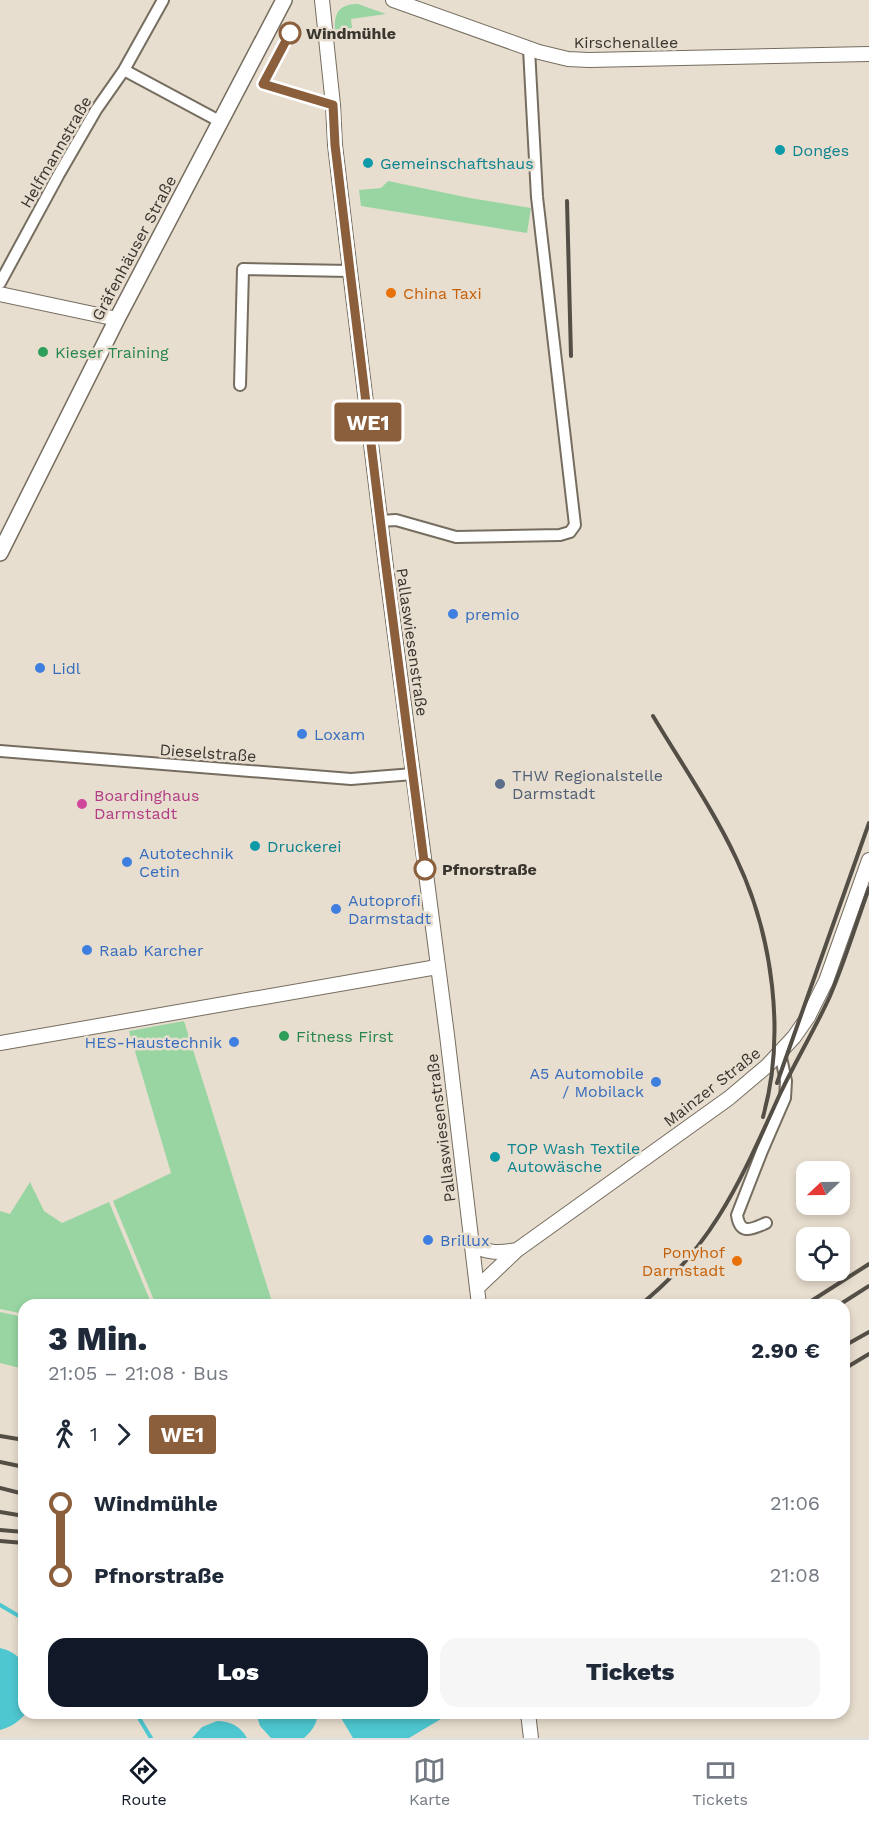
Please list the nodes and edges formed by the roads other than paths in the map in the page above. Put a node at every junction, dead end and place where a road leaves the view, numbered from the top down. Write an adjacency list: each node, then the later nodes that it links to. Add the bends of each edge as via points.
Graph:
1 (162, 0): 7 (street, Helfmannstraße)
2 (284, 0): 8 (main road, Gräfenhäuser Straße)
3 (322, 0): 9 (main road, Pallaswiesenstraße)
4 (393, 0): 5 (main road, Kirschenallee)
5 (530, 49): 6 (main road, Kirschenallee, via 589,60); 14 (street, via 537,197 575,525 570,532 560,535 456,537 396,520)
6 (869, 54)
7 (124, 70): 8 (street); 10 (street, Helfmannstraße, via 59,174)
8 (221, 122): 12 (main road, Gräfenhäuser Straße)
9 (350, 271): 13 (street, via 243,270); 14 (main road, Pallaswiesenstraße)
10 (0, 283)
11 (0, 294): 12 (main road)
12 (117, 319): 15 (main road, Gräfenhäuser Straße)
13 (240, 386)
14 (380, 522): 17 (main road, Pallaswiesenstraße)
15 (0, 553)
16 (0, 751): 17 (street, Dieselstraße, via 351,779)
17 (413, 774): 19 (main road, Pallaswiesenstraße)
18 (869, 860): 21 (main road, Mainzer Straße, via 819,996 801,1028)
19 (437, 967): 20 (main road); 23 (main road, Pallaswiesenstraße)
20 (0, 1043)
21 (780, 1053): 22 (street, Mainzer Straße, via 786,1074 785,1098 738,1212 740,1225 747,1230); 24 (main road, Mainzer Straße, via 729,1098)
22 (766, 1223)
23 (471, 1242): 24 (main road, via 486,1251); 25 (main road, Pallaswiesenstraße)
24 (517, 1250): 25 (main road, Mainzer Straße)
25 (477, 1288): 26 (main road)
26 (478, 1299)
27 (529, 1719): 28 (main road)
28 (531, 1738)

